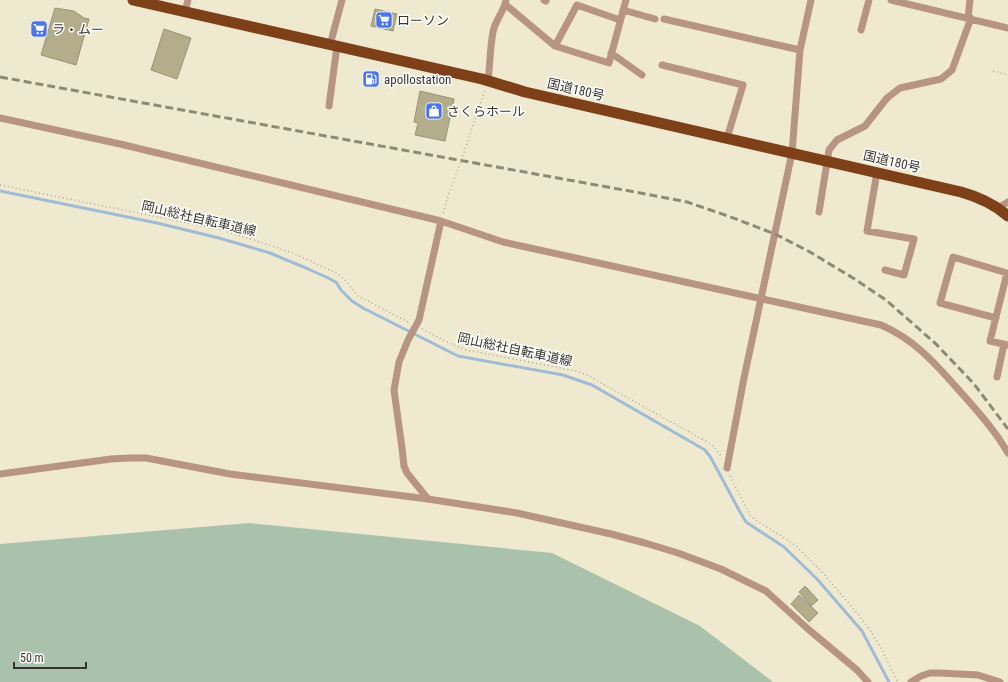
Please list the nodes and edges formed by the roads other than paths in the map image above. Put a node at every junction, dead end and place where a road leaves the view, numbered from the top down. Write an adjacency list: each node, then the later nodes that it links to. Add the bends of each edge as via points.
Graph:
1 (133, 0): 12 (highway, 国道180号)
2 (188, 0): 12 (street)
3 (342, 0): 19 (street)
4 (626, 0): 11 (street)
5 (811, 0): 21 (street)
6 (869, 0): 18 (street)
7 (891, 0): 10 (street)
8 (970, 0): 13 (street)
9 (506, 2): 20 (street); 25 (street, via 493,31)
10 (916, 3): 13 (street)
11 (623, 10): 14 (street); 15 (street)
12 (185, 12): 19 (highway, 国道180号)
13 (969, 18): 17 (street); 30 (street, via 952,70 941,79 900,88 887,98 865,126 837,140 829,150)
14 (655, 19)
15 (620, 20): 20 (street, via 577,5); 22 (street)
16 (664, 20): 21 (street)
17 (1008, 28)
18 (862, 30)
19 (333, 46): 25 (highway, 国道180号); 26 (street)
20 (555, 46): 22 (street, via 609,63)
21 (800, 50): 29 (street)
22 (611, 53): 24 (street)
23 (662, 65): 28 (street, via 743,85)
24 (642, 75)
25 (488, 81): 28 (highway, 国道180号, via 525,92)
26 (329, 106)
27 (0, 118): 36 (street)
28 (727, 138): 29 (highway, 国道180号)
29 (792, 153): 30 (highway, 国道180号); 38 (street)
30 (827, 161): 31 (highway, 国道180号); 34 (street)
31 (877, 172): 33 (highway, 国道180号, via 968,194); 37 (street, via 867,231 914,239 904,275)
32 (1008, 202): 33 (street)
33 (998, 208): 35 (highway, 国道180号)
34 (819, 212)
35 (1008, 216)
36 (441, 221): 38 (street, via 502,242); 45 (street, via 419,320 399,362 394,390 404,466)
37 (885, 270)
38 (761, 298): 42 (street, via 874,323 909,340 950,380); 43 (street)
39 (996, 318): 39 (street, via 1007,273 953,257 940,303); 40 (street, via 990,342)
40 (1006, 344): 41 (street)
41 (997, 377)
42 (1008, 452)
43 (726, 468)
44 (0, 474): 45 (street, via 111,459 146,458 230,474)
45 (428, 499): 46 (street, via 517,513 611,534 665,549 721,569 766,591)
46 (868, 682)
47 (911, 682): 48 (street, via 930,673 940,673 978,675)
48 (1000, 682)

